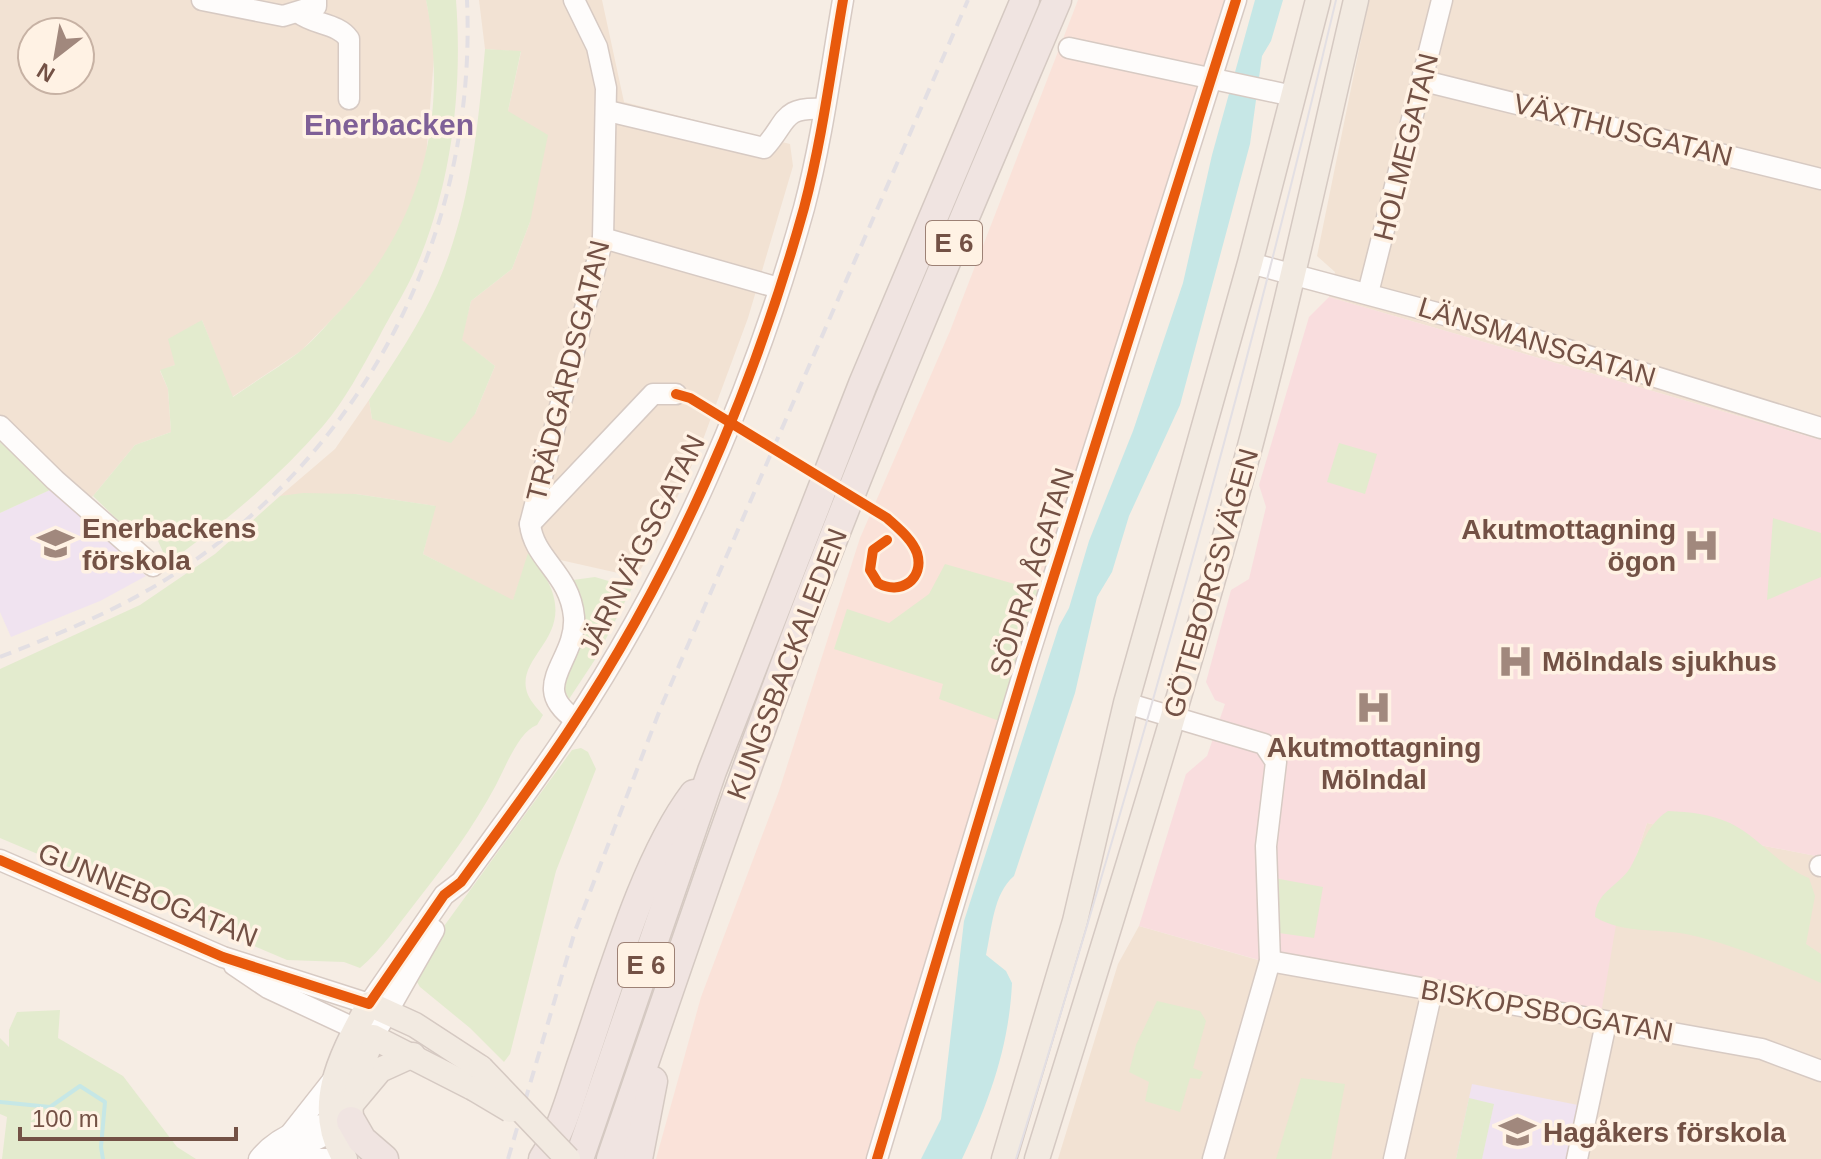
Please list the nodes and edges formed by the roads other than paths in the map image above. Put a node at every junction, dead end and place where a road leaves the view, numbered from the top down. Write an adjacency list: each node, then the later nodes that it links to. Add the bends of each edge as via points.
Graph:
1 (202, 0): 10 (street, via 283,16)
2 (574, 0): 17 (street, TRÄDGÅRDSGATAN, via 597,47)
3 (843, 0): 16 (street, JÄRNVÄGSGATAN)
4 (1025, 0): 32 (highway, KUNGSBACKALEDEN / E 6, via 863,384)
5 (1057, 0): 34 (highway, KUNGSBACKALEDEN / E 6, via 890,396)
6 (1236, 0): 12 (street, SÖDRA ÅGATAN)
7 (1318, 0): 14 (main road, GÖTEBORGSVÄGEN)
8 (1356, 0): 21 (main road, GÖTEBORGSVÄGEN)
9 (1442, 0): 13 (street, HOLMEGATAN)
10 (307, 6): 15 (street, via 308,20 344,31 349,39)
11 (1069, 48): 12 (street)
12 (1216, 80): 14 (street); 58 (street, SÖDRA ÅGATAN, via 1027,661)
13 (1424, 81): 18 (street, VÄXTHUSGATAN); 23 (street, HOLMEGATAN)
14 (1293, 96): 20 (main road, GÖTEBORGSVÄGEN)
15 (349, 99)
16 (824, 109): 17 (street, via 794,111 764,148); 22 (street, JÄRNVÄGSGATAN, via 811,178)
17 (608, 111): 19 (street, TRÄDGÅRDSGATAN)
18 (1821, 179)
19 (603, 238): 22 (street); 27 (street, TRÄDGÅRDSGATAN)
20 (1250, 263): 21 (street, LÄNSMANSGATAN); 29 (main road, GÖTEBORGSVÄGEN)
21 (1294, 274): 23 (street, LÄNSMANSGATAN); 30 (main road, GÖTEBORGSVÄGEN)
22 (779, 288): 31 (street, JÄRNVÄGSGATAN, via 708,475 655,585)
23 (1368, 293): 26 (street, LÄNSMANSGATAN)
24 (676, 394): 27 (street, via 653,394)
25 (0, 426): 28 (street)
26 (1821, 428)
27 (530, 524): 31 (street, TRÄDGÅRDSGATAN, via 535,545 570,595 571,643 552,688 555,703)
28 (153, 566)
29 (1126, 703): 30 (street); 59 (main road, GÖTEBORGSVÄGEN, via 1075,921)
30 (1173, 718): 36 (street, via 1264,744 1273,754 1277,770 1266,846); 60 (main road, GÖTEBORGSVÄGEN)
31 (576, 720): 38 (street, JÄRNVÄGSGATAN, via 461,882 444,895)
32 (712, 771): 53 (highway, via 673,826); 55 (highway, KUNGSBACKALEDEN / E 6)
33 (0, 860): 35 (street, GUNNEBOGATAN)
34 (694, 914): 56 (highway, KUNGSBACKALEDEN / E 6); 57 (highway)
35 (223, 957): 38 (street, GUNNEBOGATAN); 40 (street, GUNNEBOGATAN, via 268,988)
36 (1270, 961): 37 (street, BISKOPSBOGATAN); 61 (street)
37 (1432, 991): 39 (street, BISKOPSBOGATAN); 62 (street)
38 (377, 1008): 40 (main road); 43 (main road, GUNNEBOGATAN, via 447,1045)
39 (1606, 1023): 42 (street, BISKOPSBOGATAN, via 1762,1049); 63 (street)
40 (365, 1033): 41 (main road, GUNNEBOGATAN); 44 (main road); 45 (main road)
41 (413, 1055): 43 (main road, GUNNEBOGATAN); 45 (main road, via 380,1070)
42 (1821, 1071)
43 (477, 1078): 54 (main road, GUNNEBOGATAN, bridge)
44 (332, 1081): 45 (main road); 46 (street)
45 (342, 1121): 46 (street); 48 (street); 51 (main road); 52 (highway)
46 (291, 1133): 47 (street)
47 (259, 1159)
48 (276, 1159)
49 (309, 1159): 50 (street)
50 (333, 1159)
51 (345, 1159)
52 (384, 1159)
53 (543, 1159)
54 (568, 1159)
55 (579, 1159)
56 (611, 1159)
57 (638, 1159)
58 (877, 1159)
59 (1004, 1159)
60 (1037, 1159)
61 (1213, 1159)
62 (1394, 1159)
63 (1577, 1159)

